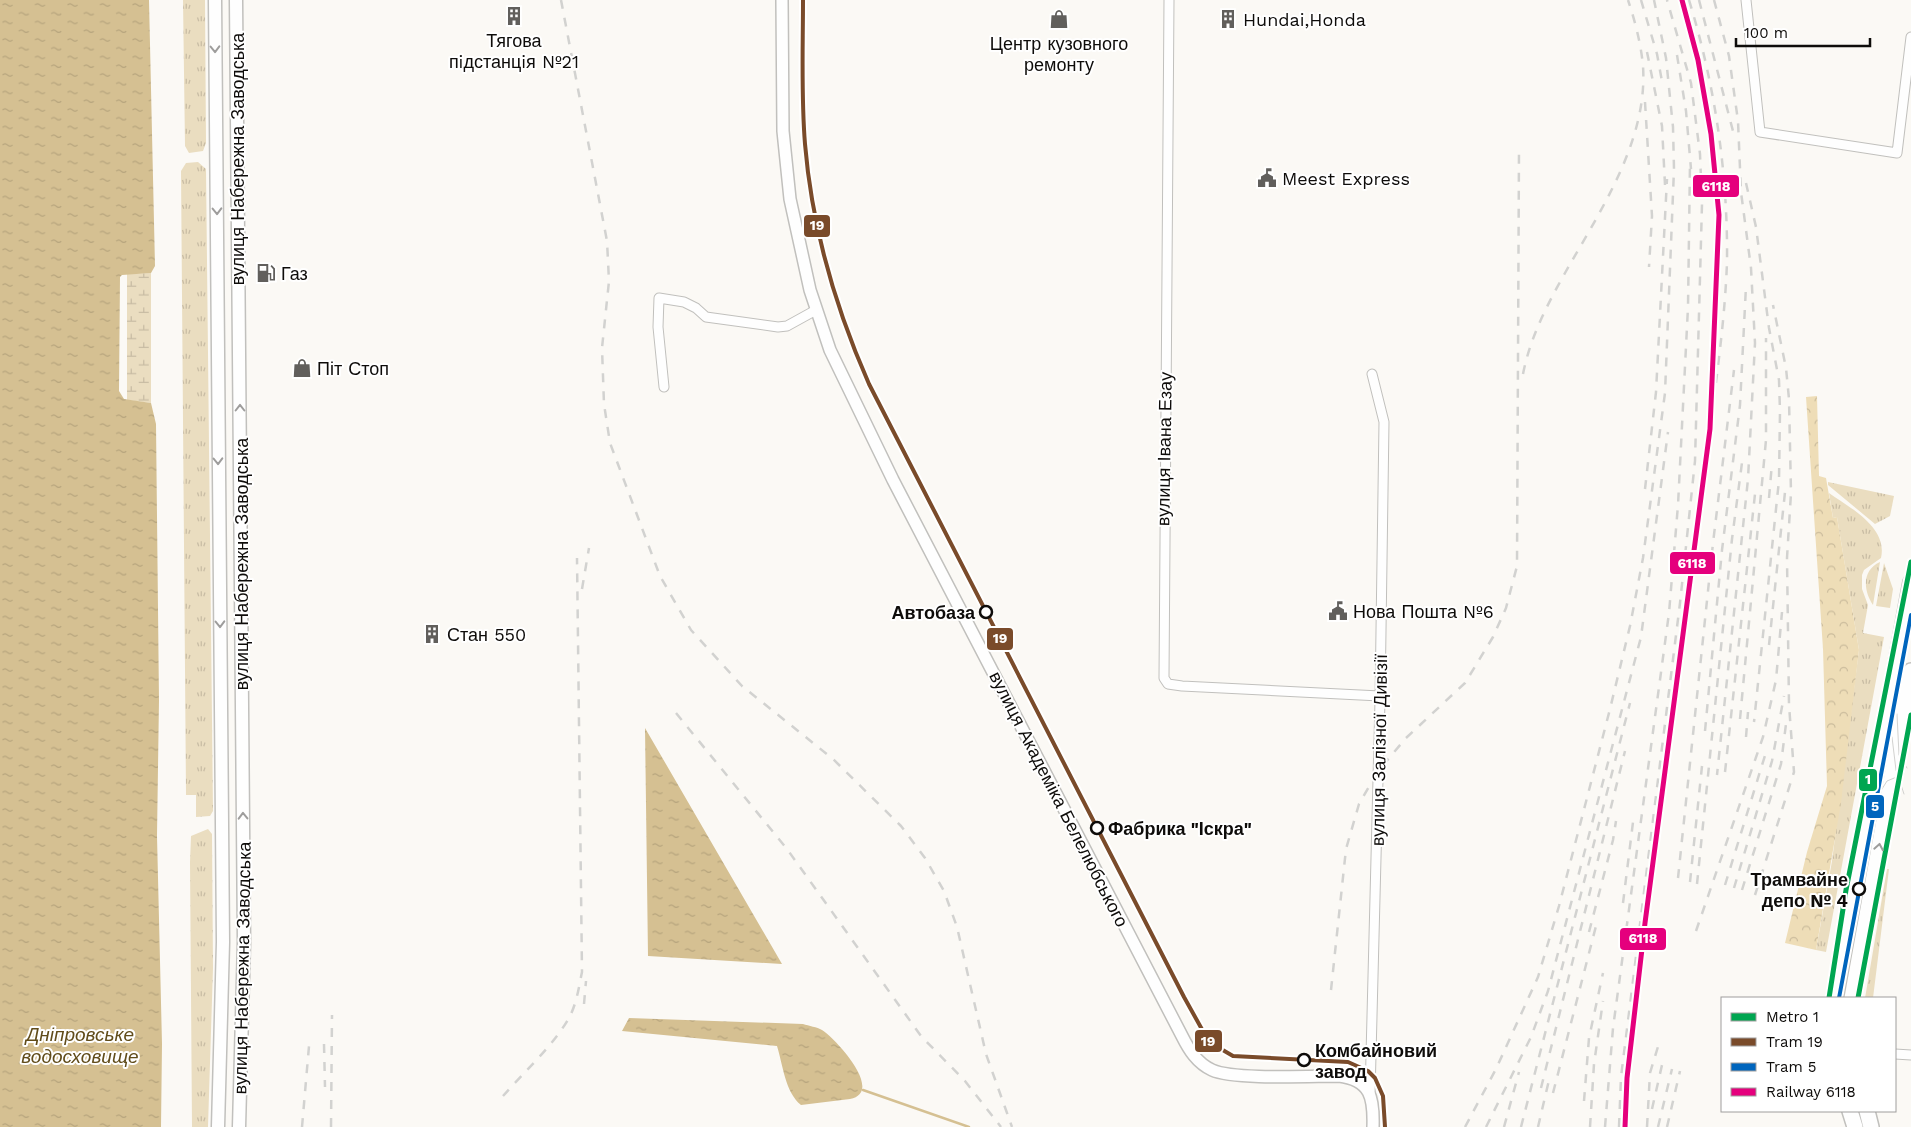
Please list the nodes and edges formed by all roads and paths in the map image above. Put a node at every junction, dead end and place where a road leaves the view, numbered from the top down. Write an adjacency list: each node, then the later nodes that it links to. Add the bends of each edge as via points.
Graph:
1 (215, 0): 21 (main road, вулиця Набережна Заводська, one-way to 21, via 223,942)
2 (236, 0): 22 (main road, вулиця Набережна Заводська, one-way to 2, via 244,942)
3 (782, 0): 8 (street, вулиця Академіка Белелюбського, via 785,159 798,240)
4 (1169, 0): 13 (street, вулиця Івана Езау, via 1164,678 1168,684 1182,686)
5 (1746, 0): 7 (street, via 1760,132 1897,153)
6 (1911, 37): 7 (street)
7 (1906, 112)
8 (816, 310): 10 (street, via 787,326 778,327 706,316 684,302 658,298); 18 (street, вулиця Академіка Белелюбського, via 846,387 1190,1052 1212,1070 1226,1074 1339,1076 1362,1083)
9 (1372, 374): 13 (street, вулиця Залізної Дивізії, via 1384,422)
10 (664, 387)
11 (1911, 582): 14 (highway)
12 (1911, 671): 15 (highway, one-way to 12)
13 (1380, 696): 18 (street, вулиця Залізної Дивізії)
14 (1834, 997)
15 (1852, 997)
16 (1896, 1054): 17 (street)
17 (1911, 1055)
18 (1370, 1095): 23 (street, вулиця Залізної Дивізії)
19 (1850, 1112): 24 (highway)
20 (1866, 1112): 25 (highway)
21 (218, 1127)
22 (239, 1127)
23 (1373, 1127)
24 (1855, 1127)
25 (1872, 1127)

